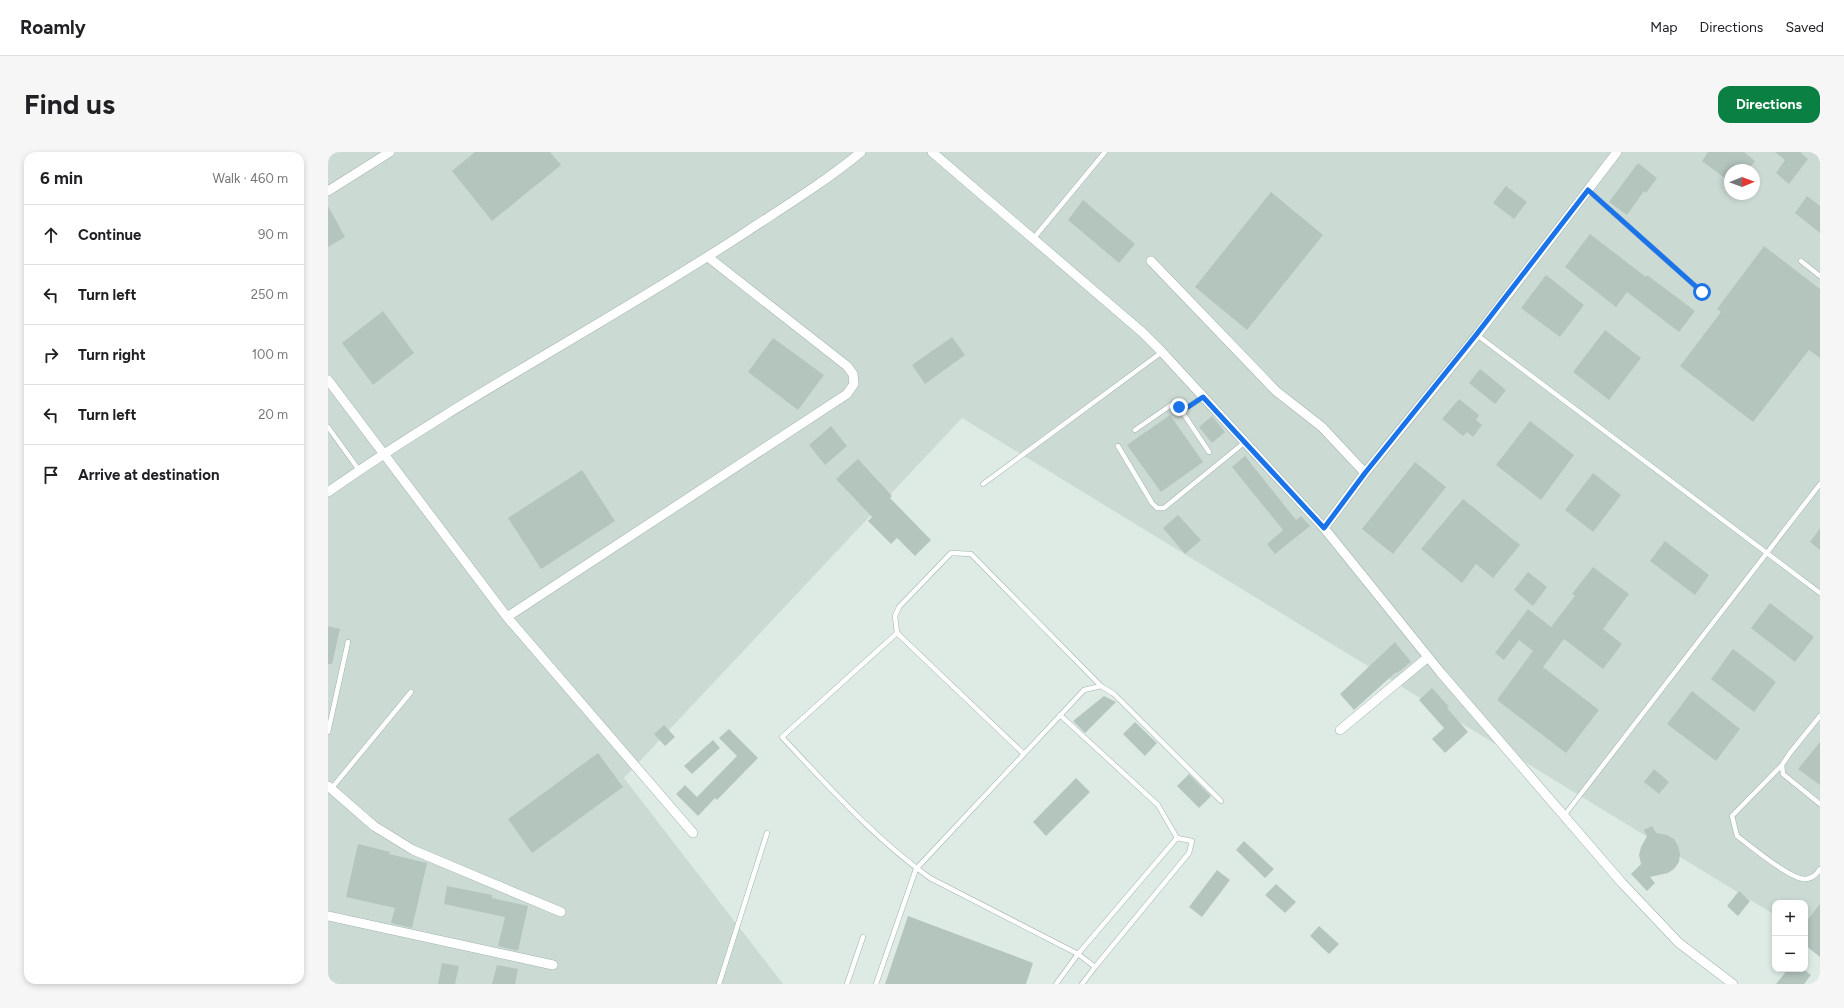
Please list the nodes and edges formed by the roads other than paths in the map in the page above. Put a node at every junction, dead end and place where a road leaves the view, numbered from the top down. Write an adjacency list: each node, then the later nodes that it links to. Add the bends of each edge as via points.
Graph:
1 (390, 152): 7 (street)
2 (861, 152): 9 (street, via 833,174)
3 (932, 152): 8 (street)
4 (1105, 152): 8 (lane)
5 (1617, 152): 6 (street)
6 (1588, 190): 13 (lane); 14 (street)
7 (328, 191)
8 (1033, 239): 15 (street)
9 (708, 257): 24 (street); 33 (street, via 847,366 853,374 854,384 847,394)
10 (1151, 261): 26 (street, via 1276,391 1322,427)
11 (1801, 261): 12 (lane)
12 (1820, 276)
13 (1702, 292)
14 (1476, 335): 26 (street); 31 (lane)
15 (1162, 352): 17 (street); 27 (lane)
16 (328, 380): 24 (street)
17 (1203, 397): 18 (lane); 21 (street)
18 (1182, 411): 20 (lane, via 1177,404 1172,404); 23 (lane)
19 (328, 427): 25 (lane)
20 (1134, 430)
21 (1245, 442): 22 (lane, via 1164,508 1157,508 1152,503); 30 (street)
22 (1118, 446)
23 (1209, 452)
24 (383, 453): 25 (street); 33 (street)
25 (359, 470): 29 (street)
26 (1365, 473): 30 (street)
27 (983, 484)
28 (1820, 484): 31 (lane)
29 (328, 492)
30 (1324, 528): 36 (street)
31 (1768, 553): 32 (lane); 48 (lane)
32 (1820, 593)
33 (507, 617): 49 (street)
34 (896, 633): 37 (lane, via 895,616 899,607 952,553 971,554); 43 (lane); 52 (lane, via 782,737 858,818)
35 (348, 642): 42 (lane)
36 (1428, 657): 41 (street); 48 (street)
37 (1101, 686): 39 (lane, via 1084,690); 46 (lane, via 1114,694)
38 (411, 692): 45 (lane)
39 (1060, 715): 43 (lane); 51 (lane, via 1158,805)
40 (1820, 716): 44 (lane)
41 (1340, 730)
42 (328, 732)
43 (1024, 754): 52 (lane)
44 (1782, 765): 47 (lane, via 1783,774); 53 (lane, via 1732,816 1734,829 1737,836 1794,877 1807,879)
45 (330, 787): 54 (street, via 374,826 413,850)
46 (1221, 801)
47 (1820, 804)
48 (1563, 817): 65 (street, via 1679,943)
49 (693, 833)
50 (768, 833): 60 (lane)
51 (1177, 838): 57 (lane); 59 (lane, via 1192,841 1189,854)
52 (916, 869): 57 (lane); 62 (lane)
53 (1820, 869)
54 (561, 912)
55 (328, 916): 58 (street)
56 (863, 936): 61 (lane)
57 (1078, 954): 59 (lane); 63 (lane)
58 (553, 964)
59 (1095, 967): 64 (lane)
60 (719, 984)
61 (848, 984)
62 (876, 984)
63 (1056, 984)
64 (1082, 984)
65 (1734, 984)

